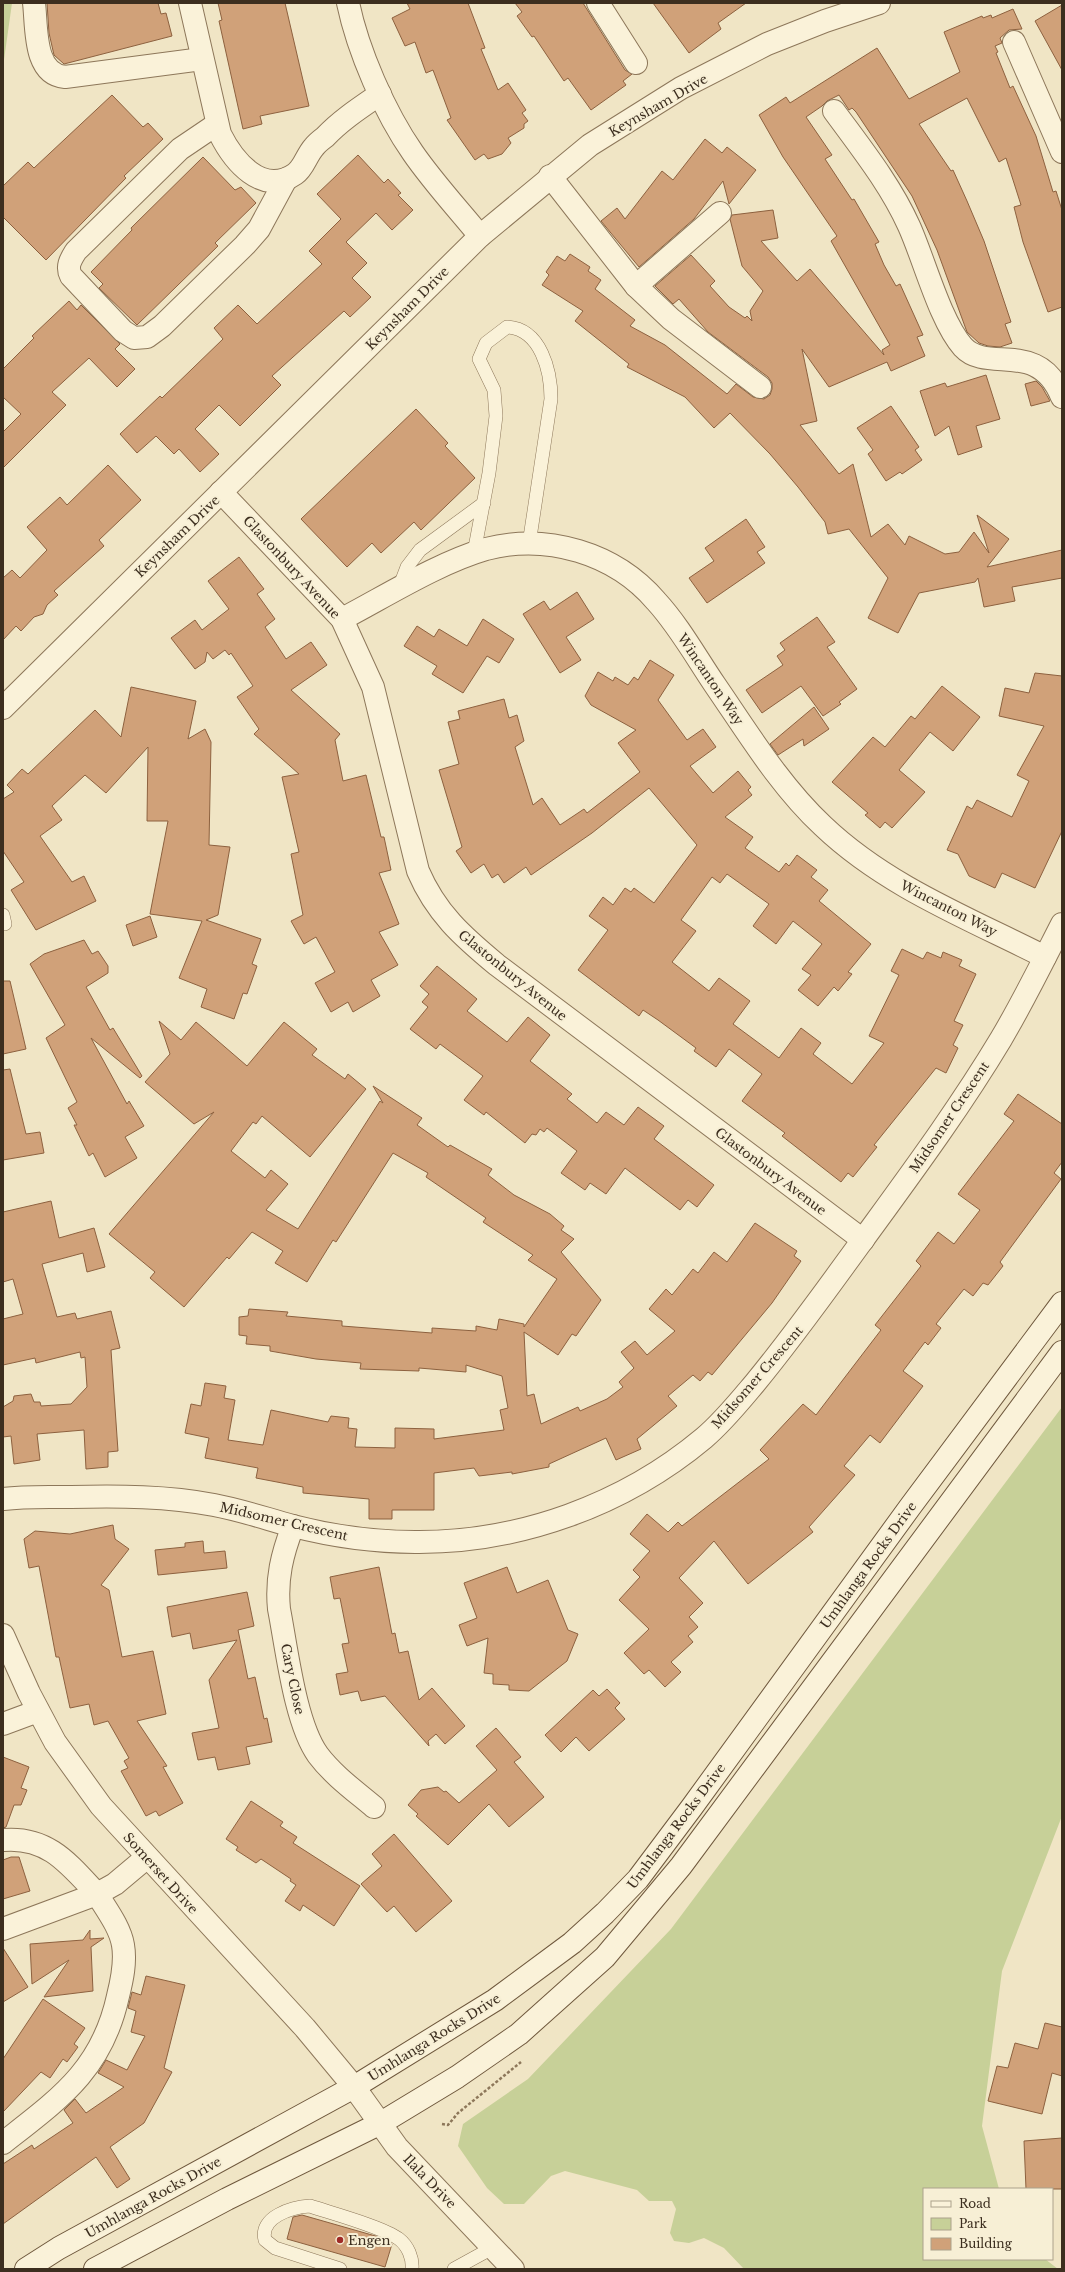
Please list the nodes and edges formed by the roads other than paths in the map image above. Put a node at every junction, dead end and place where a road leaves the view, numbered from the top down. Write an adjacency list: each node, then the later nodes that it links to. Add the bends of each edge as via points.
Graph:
1 (34, 3): 7 (street, via 41,55 47,68 58,76)
2 (190, 3): 7 (street)
3 (348, 3): 9 (street, via 353,26)
4 (598, 3): 8 (street)
5 (879, 3): 13 (street, Keynsham Drive, via 767,44 681,88 590,145)
6 (1014, 42): 12 (street)
7 (202, 59): 11 (street)
8 (636, 63)
9 (380, 94): 14 (street, via 328,134 313,148 302,167); 16 (street, via 413,153)
10 (834, 111): 18 (street, via 893,195 909,226 951,328 963,346 976,356 1008,358 1028,363 1045,371)
11 (217, 124): 14 (street, via 228,151 247,172 262,180 274,182); 14 (street, via 180,149 76,251 70,261 68,267 71,276 123,331 140,339 162,326 259,229)
12 (1062, 152)
13 (550, 176): 16 (street, Keynsham Drive); 17 (street)
14 (286, 178)
15 (720, 213): 17 (street)
16 (480, 236): 20 (street, Keynsham Drive)
17 (636, 286): 19 (street, via 671,318)
18 (1060, 386)
19 (760, 387)
20 (221, 492): 25 (street, Glastonbury Avenue); 26 (street, Keynsham Drive)
21 (484, 502): 22 (lane, via 495,434 496,409 494,390 479,358 486,343 507,327 514,328 522,331 539,349 546,362 551,386); 23 (lane); 24 (lane, via 420,550 407,567)
22 (529, 544): 23 (street, Wincanton Way, via 506,545); 28 (street, Wincanton Way, via 558,545 599,558 635,580 654,598 777,772 821,825 849,850 932,902)
23 (474, 553): 24 (street, Wincanton Way)
24 (398, 590): 25 (street, Wincanton Way)
25 (342, 619): 29 (street, Glastonbury Avenue, via 373,687 418,871 427,891 451,924 465,939 516,979)
26 (3, 708)
27 (1062, 924): 28 (street, Midsomer Crescent)
28 (1045, 956): 29 (street, Midsomer Crescent, via 1026,996 969,1090)
29 (863, 1240): 33 (street, Midsomer Crescent, via 804,1322 725,1417 678,1458 617,1494 535,1527 456,1541 412,1542 352,1537)
30 (1062, 1303): 42 (street, Umhlanga Rocks Drive, via 638,1880 572,1943 495,2000)
31 (1062, 1352): 43 (street, Umhlanga Rocks Drive, via 681,1866 605,1957 519,2034 458,2077)
32 (3, 1499): 33 (street, Midsomer Crescent, via 106,1496 179,1500 258,1515)
33 (293, 1526): 37 (street, Cary Close, via 279,1570 277,1591 302,1723 319,1756)
34 (3, 1635): 35 (street, Somerset Drive)
35 (38, 1712): 36 (street); 39 (street, Somerset Drive, via 74,1770)
36 (3, 1724)
37 (374, 1807)
38 (3, 1840): 40 (street, via 28,1841 43,1845)
39 (146, 1858): 40 (street); 42 (street, Somerset Drive, via 305,2028)
40 (106, 1889): 41 (street); 44 (street, via 123,1944 122,1979 101,2048 61,2097)
41 (3, 1929)
42 (354, 2086): 43 (street, Ilala Drive); 46 (street, Umhlanga Rocks Drive, via 59,2248)
43 (381, 2122): 45 (street, Ilala Drive, via 397,2147); 47 (street, Umhlanga Rocks Drive)
44 (3, 2144)
45 (494, 2247): 50 (lane); 51 (street, Ilala Drive)
46 (26, 2269)
47 (95, 2269)
48 (340, 2269): 49 (lane, via 275,2248 265,2240 266,2226 287,2210 298,2206 310,2206 398,2238 410,2252)
49 (412, 2269)
50 (454, 2269)
51 (513, 2269)

